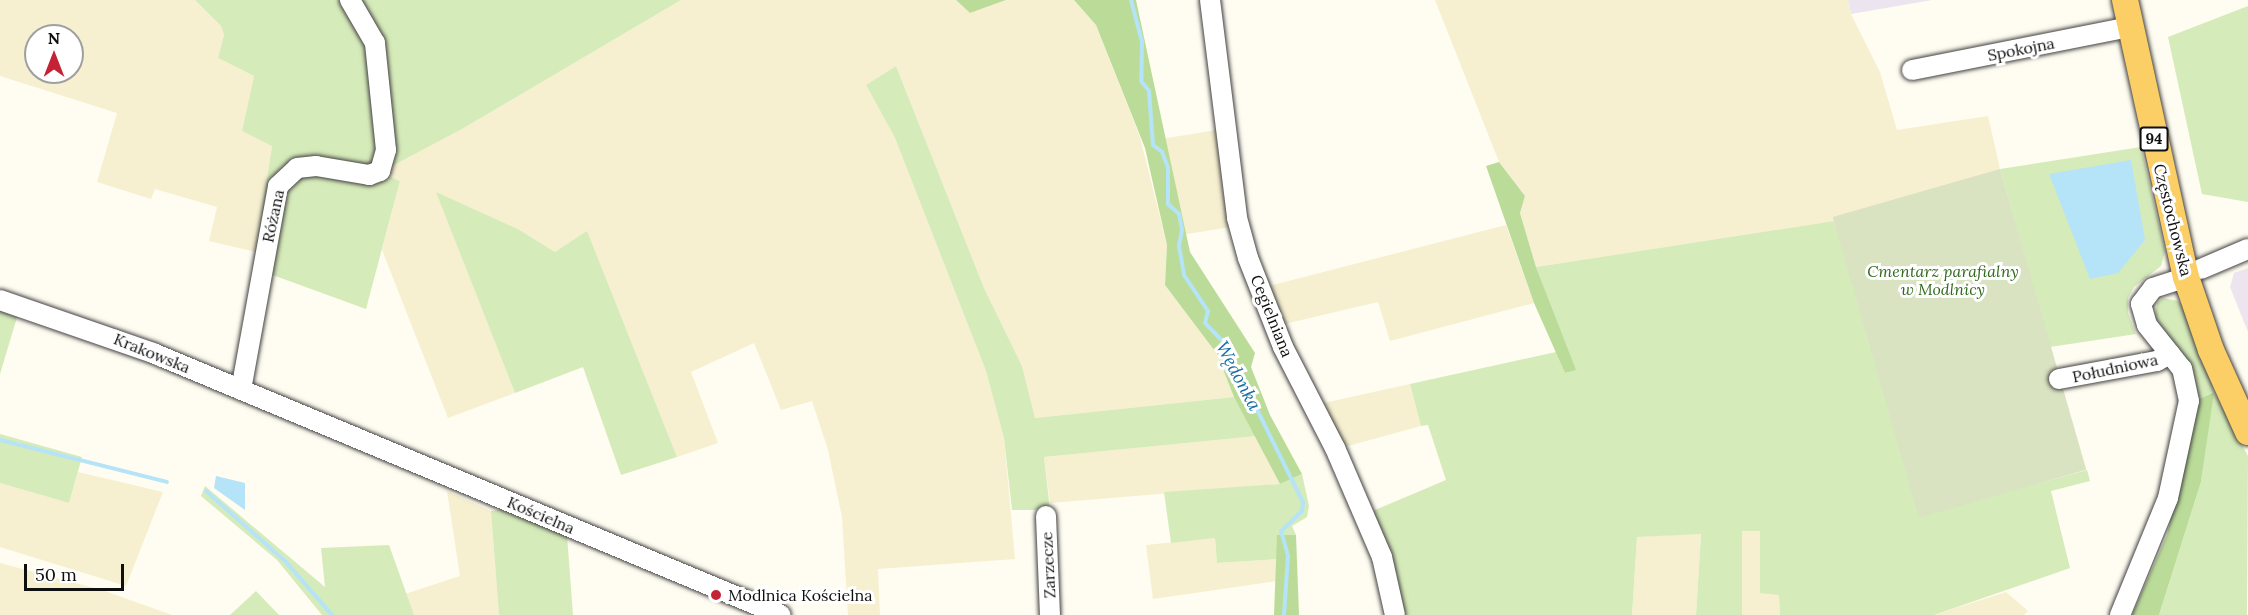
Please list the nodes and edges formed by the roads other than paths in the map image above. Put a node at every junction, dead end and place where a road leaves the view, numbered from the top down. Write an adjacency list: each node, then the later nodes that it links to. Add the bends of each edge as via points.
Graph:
1 (350, 0): 12 (street, Różana, via 375,43 386,150 380,171 369,175 316,166 297,168 278,186)
2 (1210, 0): 19 (street, Cegielniana, via 1237,218 1248,258 1278,337 1335,448 1382,557)
3 (2125, 0): 5 (main road, Częstochowska / 94)
4 (2143, 0): 8 (main road, Częstochowska / 94)
5 (2130, 27): 6 (street, Spokojna); 8 (main road, Częstochowska / 94)
6 (1912, 70)
7 (2248, 249): 8 (street)
8 (2193, 273): 10 (street, via 2153,288 2141,304 2147,325); 13 (main road, Częstochowska / 94); 15 (main road, Częstochowska / 94, via 2211,350)
9 (0, 300): 12 (street, Krakowska, via 129,343)
10 (2170, 354): 11 (street, Południowa, via 2157,361); 20 (street, via 2188,384 2186,422 2168,498)
11 (2059, 380)
12 (241, 390): 14 (street, Krakowska)
13 (2248, 394)
14 (301, 414): 17 (street, Kościelna)
15 (2248, 432)
16 (1046, 516): 18 (street, Zarzecze)
17 (781, 615)
18 (1050, 615)
19 (1395, 615)
20 (2120, 615)

